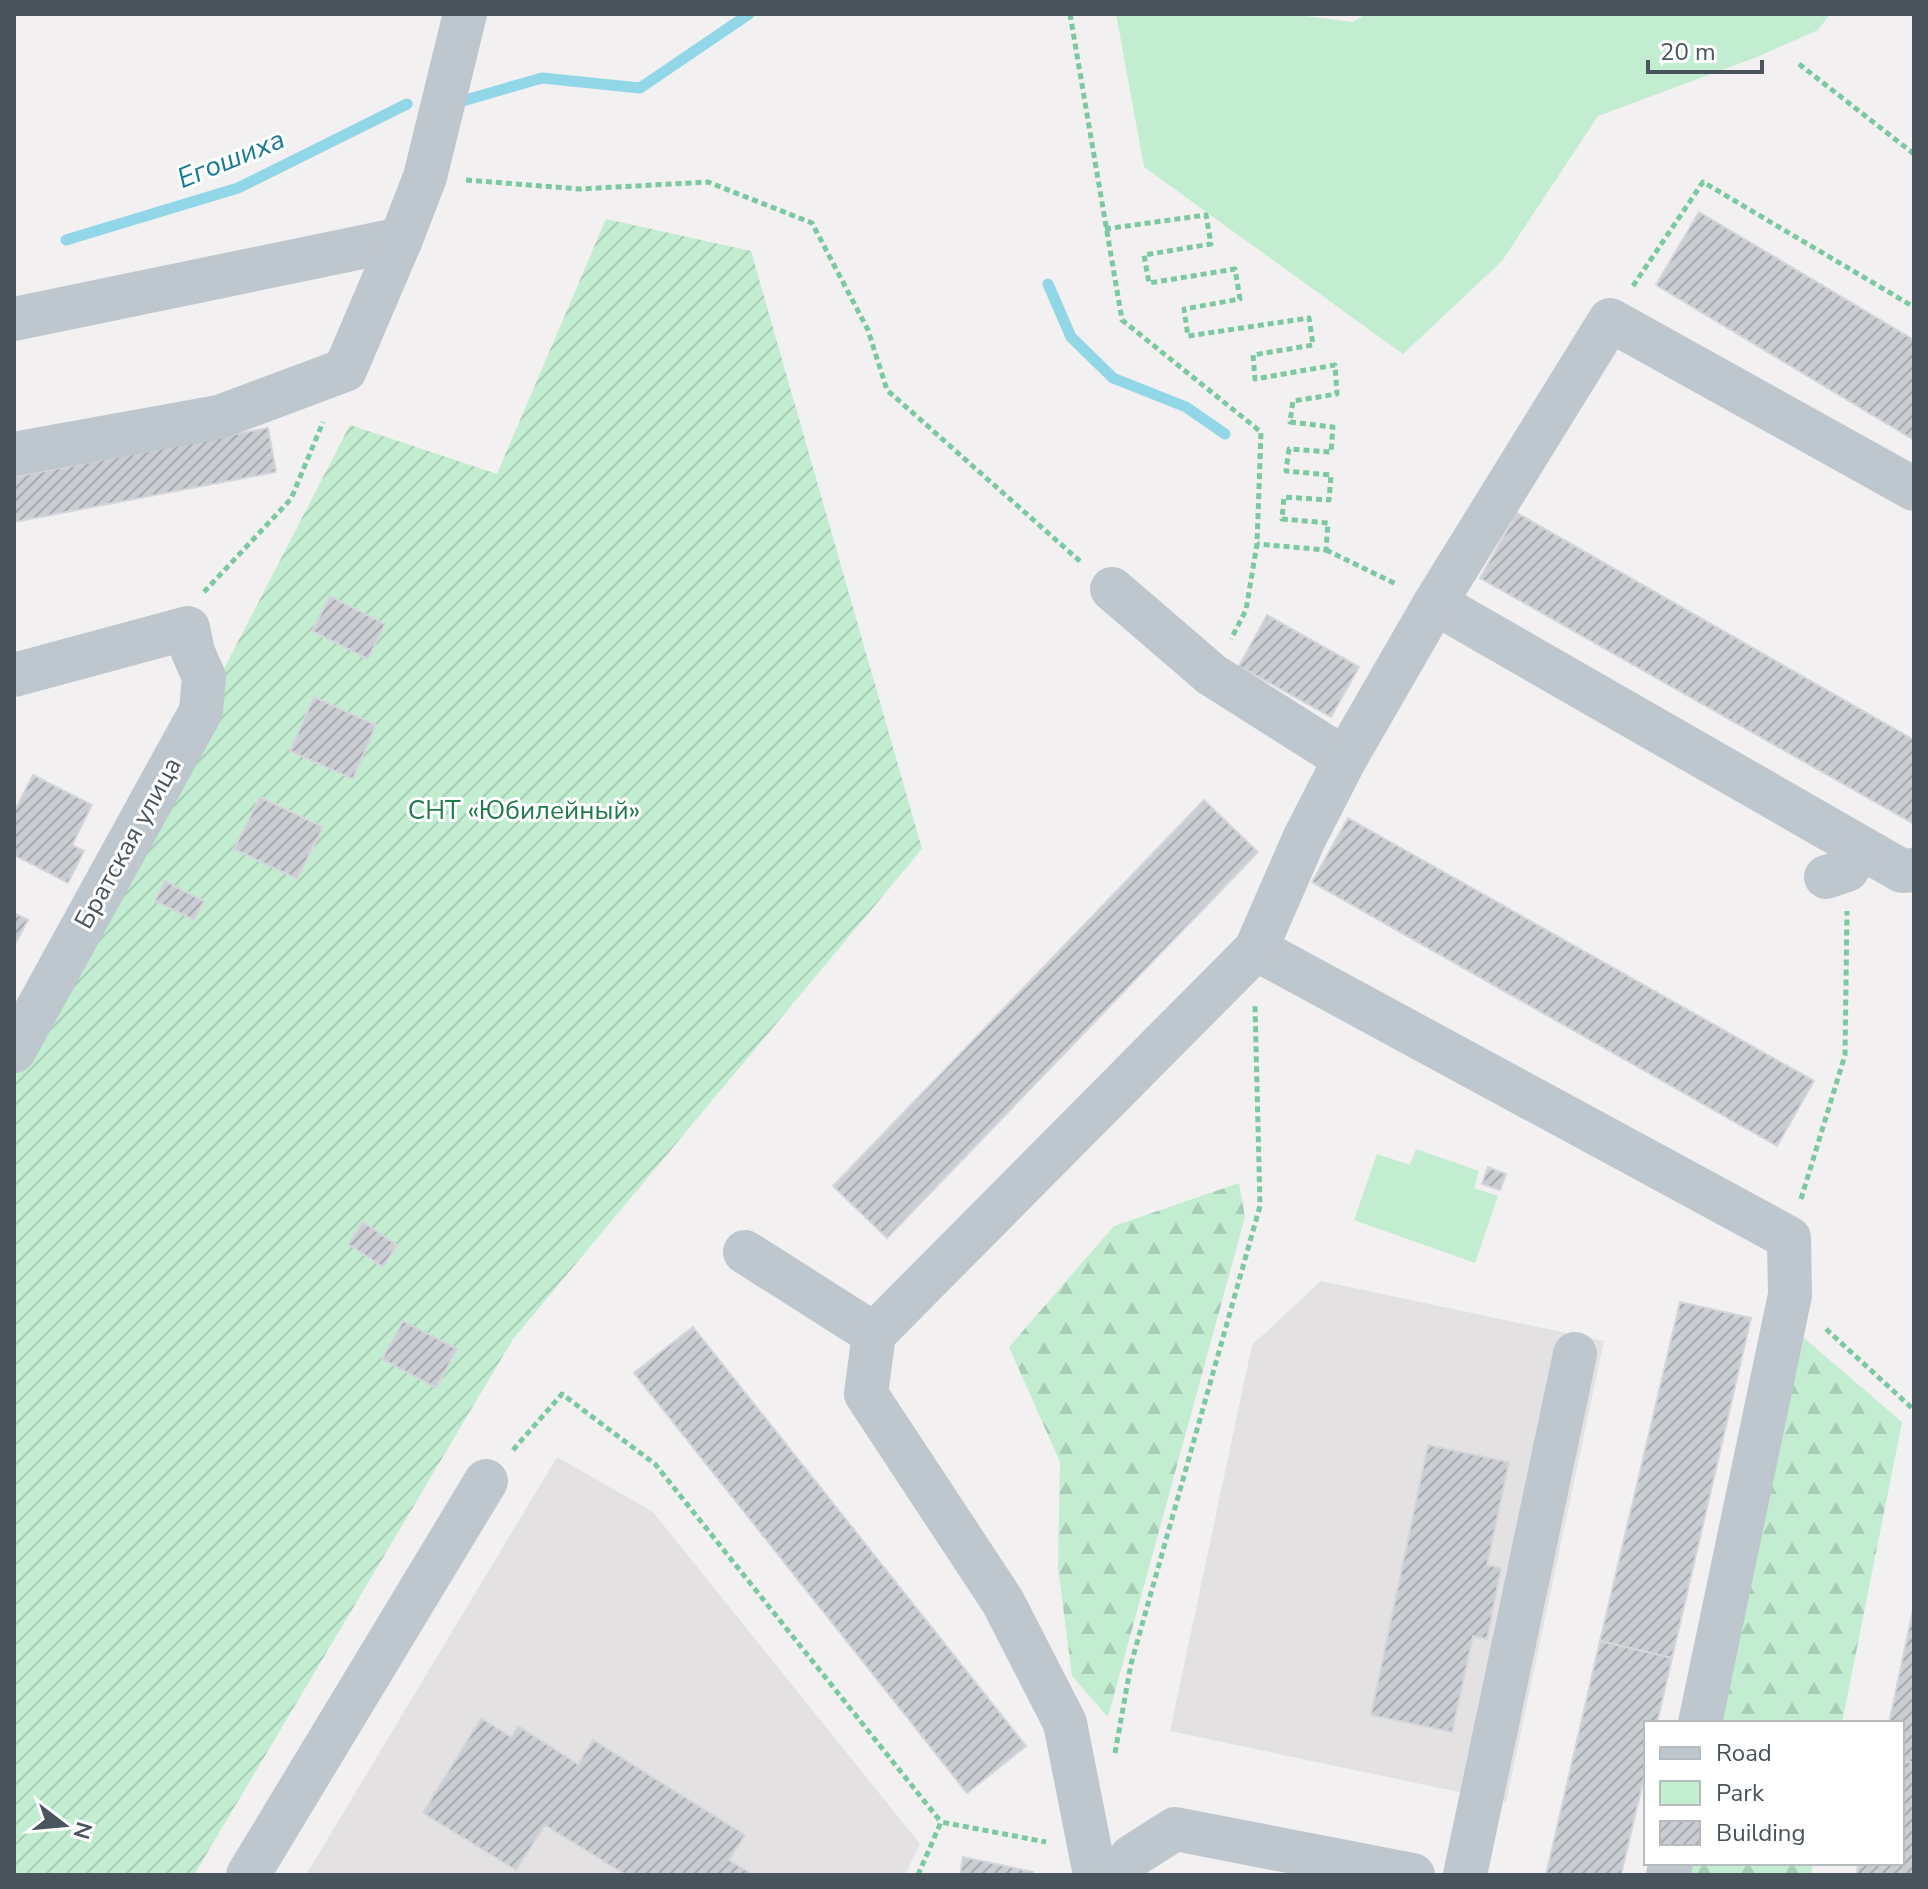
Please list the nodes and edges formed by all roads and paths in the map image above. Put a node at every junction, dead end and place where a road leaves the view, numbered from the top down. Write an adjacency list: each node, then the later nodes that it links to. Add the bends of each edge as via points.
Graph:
1 (465, 14): 5 (street)
2 (1070, 14): 6 (path)
3 (1799, 64): 4 (path)
4 (1914, 154)
5 (425, 177): 7 (street); 16 (path, via 580,189 708,182 812,223 868,330 887,390)
6 (1105, 229): 14 (path, via 1122,320 1261,432); 15 (path, via 1206,215 1211,244 1144,255 1149,283 1235,269 1240,299 1184,309 1188,336 1309,318 1313,345 1253,355 1255,379 1335,365 1337,394 1293,401 1290,422 1333,427 1331,452 1289,449 1286,471 1331,475 1329,500 1284,497 1282,519 1328,523)
7 (401, 239): 9 (street); 11 (street)
8 (1914, 307): 10 (path, via 1703,182)
9 (14, 319)
10 (1610, 320): 13 (street); 17 (street)
11 (345, 370): 12 (street, via 219,417); 18 (path, via 291,499 199,597)
12 (14, 454)
13 (1914, 489)
14 (1257, 544): 15 (path); 20 (path, via 1246,610)
15 (1326, 550): 17 (path)
16 (1112, 589): 20 (street)
17 (1435, 603): 21 (street); 22 (street)
18 (188, 628): 19 (street); 25 (street, Братская улица, via 204,677 201,711)
19 (14, 675)
20 (1212, 675): 21 (street)
21 (1345, 759): 24 (street)
22 (1845, 865): 23 (street); 26 (path, via 1845,1055)
23 (1914, 870)
24 (1256, 949): 26 (street); 29 (street); 34 (path, via 1260,1206 1131,1664)
25 (14, 1051)
26 (1789, 1238): 28 (street)
27 (745, 1252): 29 (street)
28 (1790, 1295): 31 (path); 33 (street)
29 (874, 1334): 36 (street, via 866,1394 1003,1602 1065,1723)
30 (1575, 1354): 41 (street)
31 (1914, 1410)
32 (486, 1481): 35 (path, via 562,1394 655,1464); 37 (street)
33 (1700, 1721)
34 (1113, 1768)
35 (941, 1822): 36 (path); 38 (path)
36 (1091, 1855)
37 (248, 1875)
38 (918, 1875)
39 (1122, 1875): 40 (street, via 1131,1857 1175,1829)
40 (1413, 1875)
41 (1465, 1875)

